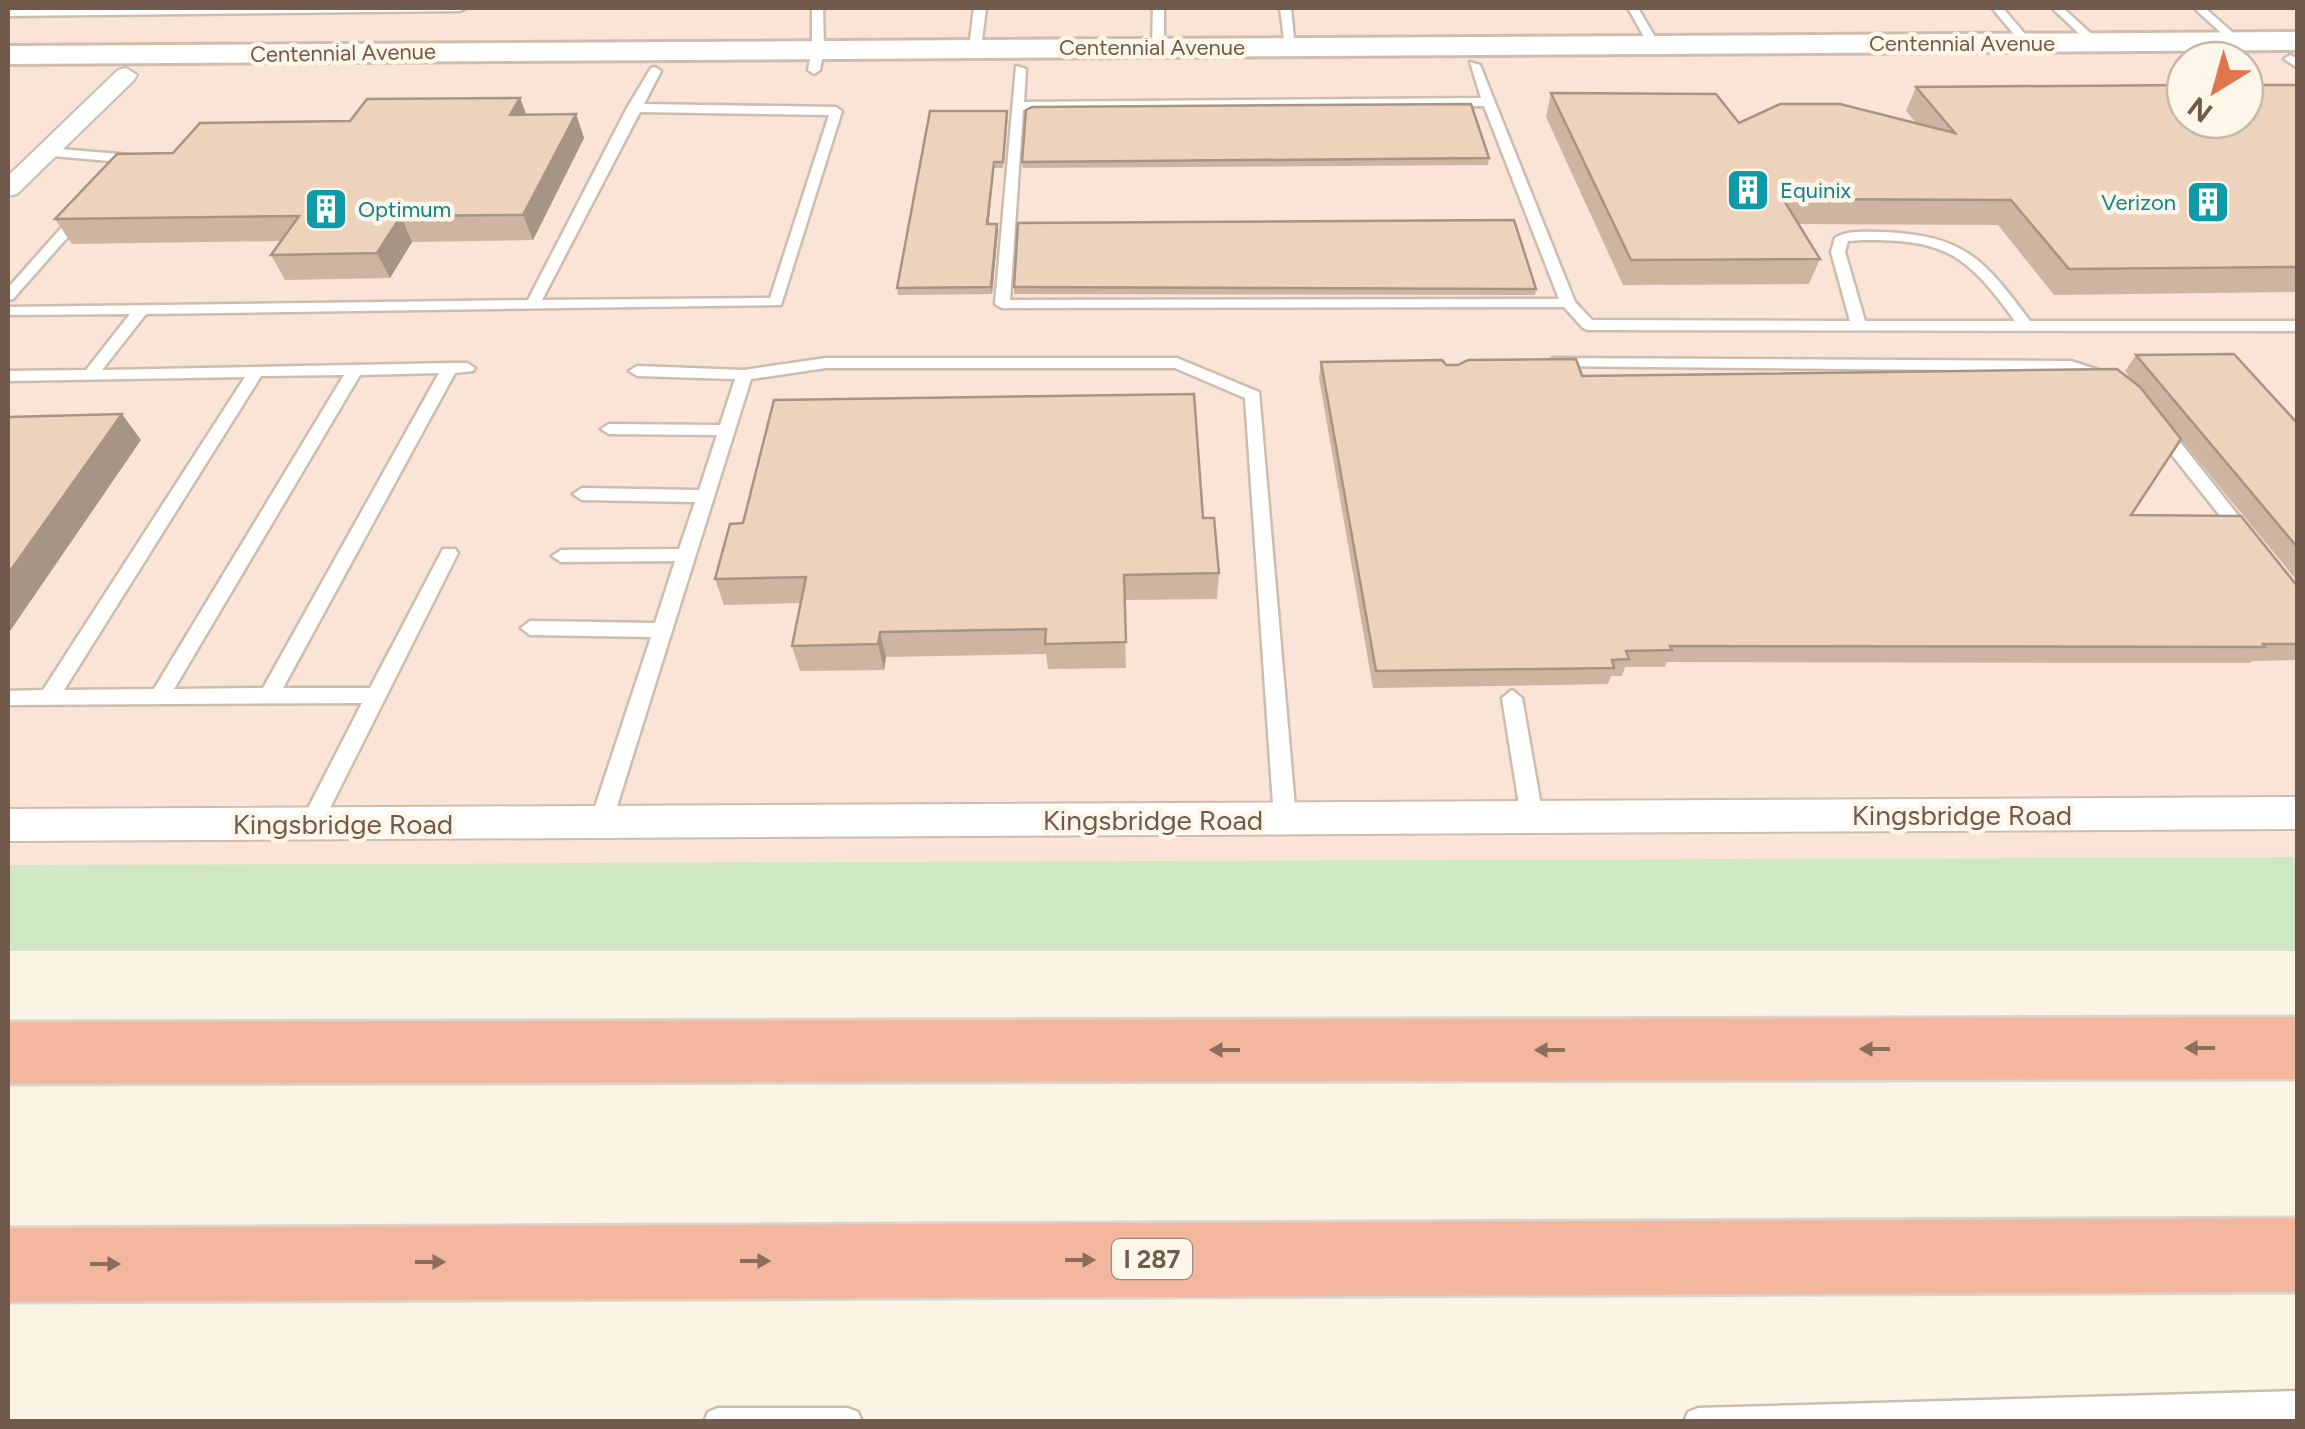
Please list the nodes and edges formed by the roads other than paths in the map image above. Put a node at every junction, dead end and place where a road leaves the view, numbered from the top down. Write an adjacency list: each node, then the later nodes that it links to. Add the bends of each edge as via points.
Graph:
1 (460, 8): 10 (lane, via 312,16)
2 (817, 8): 23 (lane)
3 (980, 8): 18 (lane)
4 (1158, 8): 17 (lane)
5 (1285, 8): 16 (lane)
6 (1633, 8): 15 (lane)
7 (1996, 8): 12 (lane)
8 (2056, 8): 13 (lane)
9 (2199, 8): 11 (lane)
10 (8, 12)
11 (2235, 40)
12 (2026, 42): 13 (main road, Centennial Avenue); 15 (main road, Centennial Avenue)
13 (2094, 42): 14 (main road, Centennial Avenue)
14 (2165, 42)
15 (1654, 44): 16 (main road, Centennial Avenue)
16 (1291, 46): 17 (main road, Centennial Avenue)
17 (1158, 47): 18 (main road, Centennial Avenue)
18 (975, 48): 23 (main road, Centennial Avenue)
19 (2265, 48): 21 (main road, Centennial Avenue)
20 (8, 55): 23 (main road, Centennial Avenue, via 350,52)
21 (2296, 56): 22 (main road, Centennial Avenue)
22 (2265, 57)
23 (816, 60): 26 (main road, Centennial Avenue); 27 (main road, Centennial Avenue)
24 (2165, 60): 25 (main road, Centennial Avenue)
25 (1474, 65): 26 (main road, Centennial Avenue); 30 (lane)
26 (1020, 68): 31 (lane)
27 (655, 71): 29 (main road, Centennial Avenue); 32 (lane)
28 (8, 75): 29 (main road, Centennial Avenue)
29 (126, 75): 33 (street)
30 (1488, 102): 31 (lane); 38 (lane)
31 (1017, 106): 38 (lane, via 1002,304)
32 (634, 108): 39 (lane); 39 (lane, via 836,111 776,302)
33 (47, 152): 34 (lane, via 131,159); 35 (street)
34 (118, 172)
35 (8, 190)
36 (94, 200): 37 (lane)
37 (8, 296)
38 (1568, 304): 42 (lane, via 1588,325)
39 (532, 306): 40 (lane)
40 (142, 309): 41 (lane); 50 (lane)
41 (8, 311)
42 (1860, 326): 43 (lane); 43 (lane, via 1838,252 1842,238 1860,235 1934,238 1962,252)
43 (2026, 326): 44 (lane)
44 (2298, 326)
45 (1526, 363): 52 (lane, via 2071,366 2108,374)
46 (356, 370): 48 (lane); 65 (lane, via 458,368); 66 (lane)
47 (637, 371): 49 (lane)
48 (256, 372): 50 (lane); 68 (lane)
49 (744, 374): 55 (lane); 72 (lane, via 826,363 1177,363 1253,395)
50 (90, 375): 51 (lane)
51 (8, 376)
52 (2122, 386)
53 (2149, 414): 61 (lane)
54 (609, 429): 55 (lane)
55 (726, 430): 57 (lane)
56 (582, 494): 57 (lane)
57 (705, 496): 59 (lane)
58 (450, 553): 64 (lane)
59 (686, 555): 60 (lane); 63 (lane)
60 (562, 556)
61 (2260, 556)
62 (530, 628): 63 (lane)
63 (662, 630): 73 (lane)
64 (376, 694): 65 (lane); 74 (lane)
65 (269, 695): 66 (lane)
66 (160, 696): 68 (lane)
67 (8, 698): 68 (lane)
68 (49, 698)
69 (1512, 698): 71 (lane)
70 (2298, 814): 71 (street, Kingsbridge Road)
71 (1532, 817): 72 (street, Kingsbridge Road)
72 (1285, 819): 73 (street, Kingsbridge Road)
73 (601, 822): 74 (street, Kingsbridge Road)
74 (310, 824): 75 (street, Kingsbridge Road)
75 (8, 826)
76 (2298, 1048): 77 (highway, one-way to 77)
77 (8, 1052)
78 (2298, 1254): 79 (highway, I 287, one-way to 78)
79 (8, 1264)
80 (2298, 1404): 83 (lane)
81 (718, 1422): 82 (lane)
82 (848, 1422)
83 (1698, 1422)

